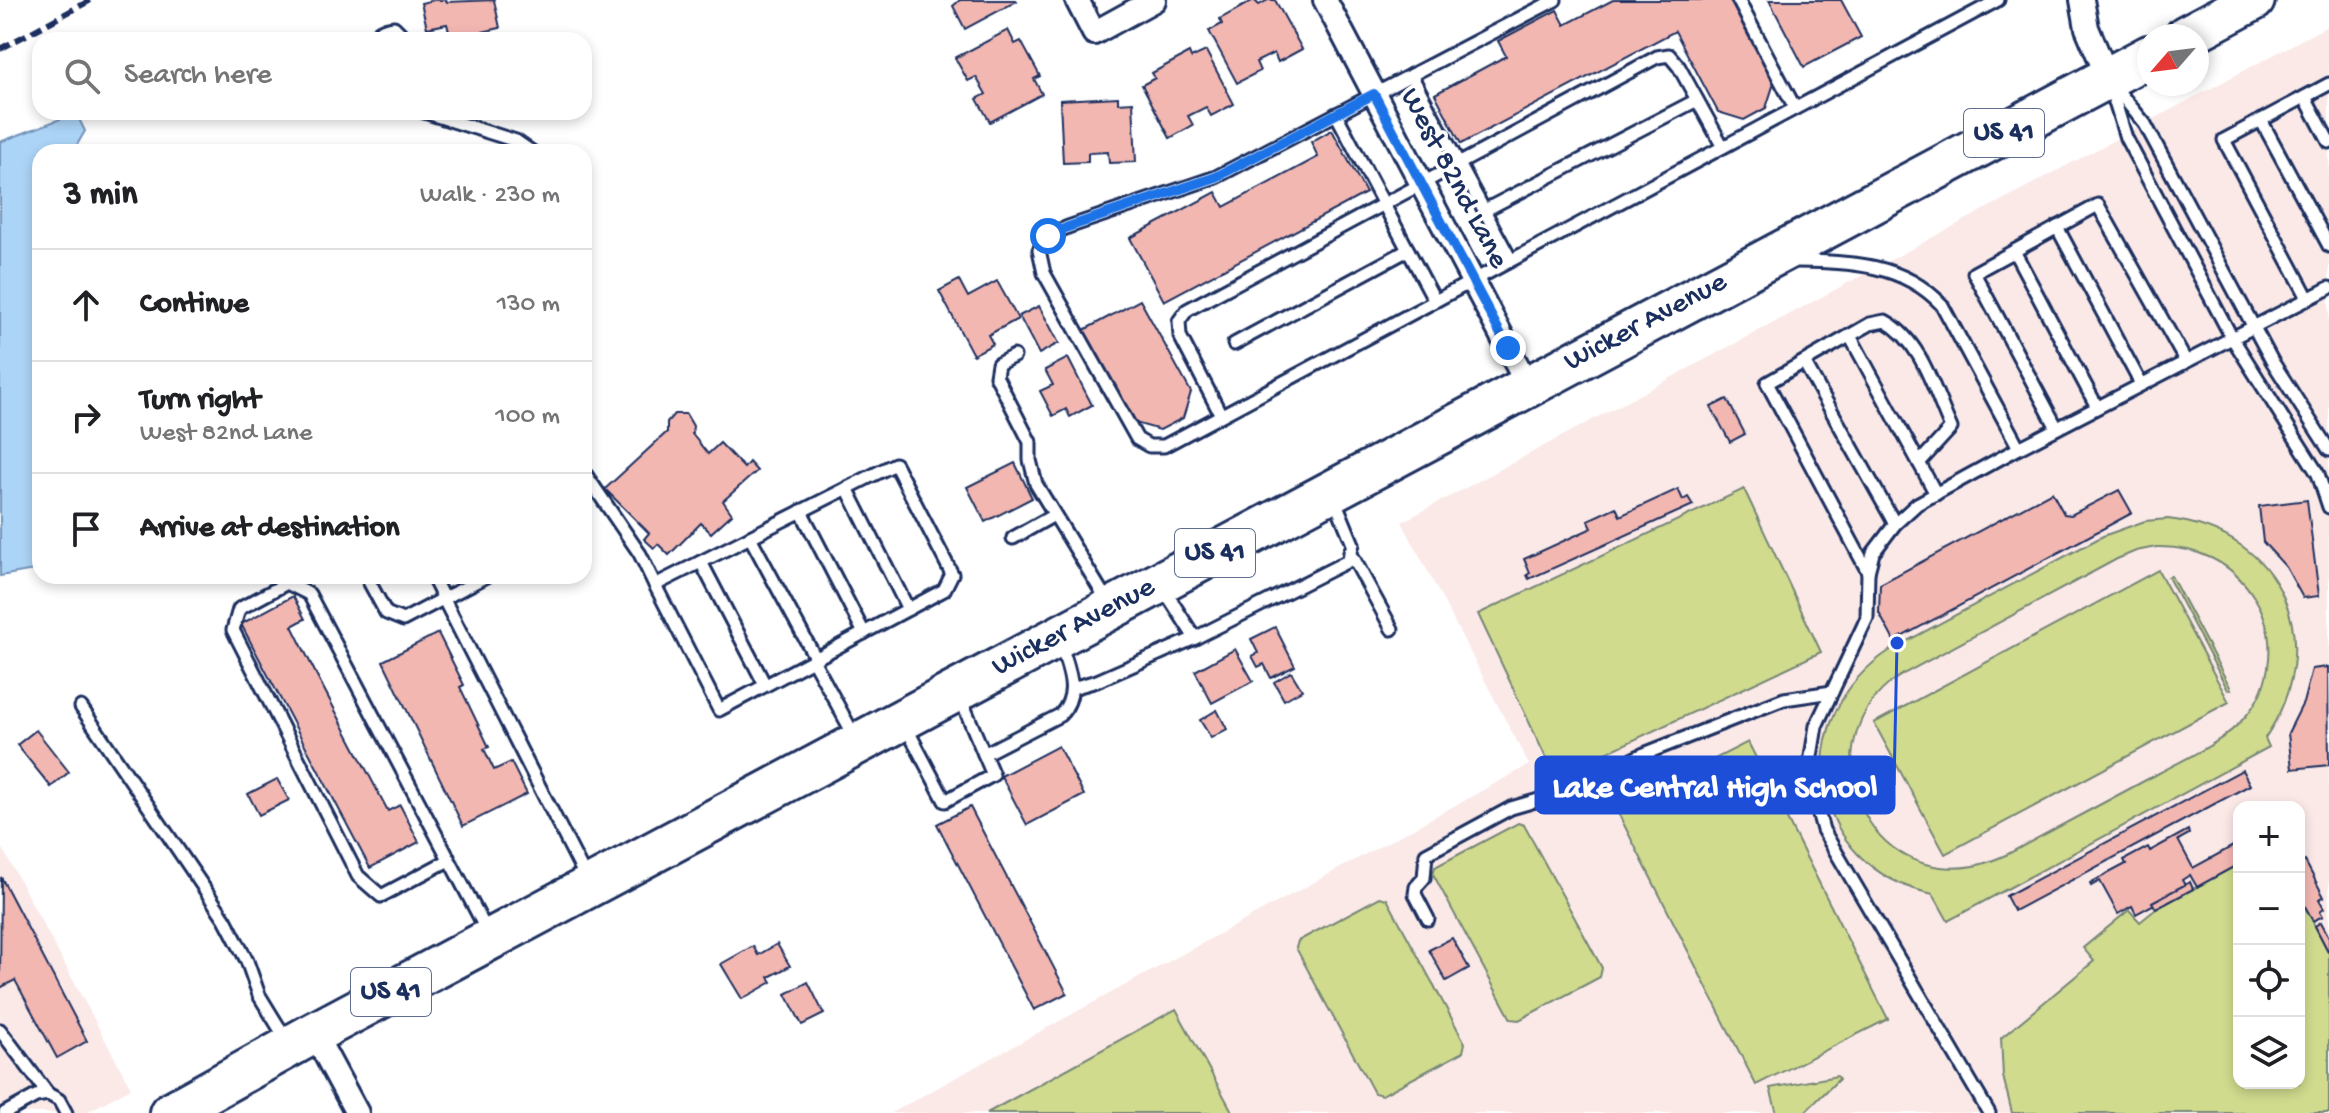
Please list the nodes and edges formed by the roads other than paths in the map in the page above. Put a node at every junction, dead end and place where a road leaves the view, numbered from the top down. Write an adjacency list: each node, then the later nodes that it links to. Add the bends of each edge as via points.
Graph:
1 (1077, 0): 2 (street, via 1094,33)
2 (1154, 0)
3 (1325, 0): 16 (street, West 82nd Lane)
4 (1555, 0): 13 (lane)
5 (1738, 0): 19 (lane)
6 (1998, 0): 19 (lane)
7 (2082, 0): 14 (street, via 2087,28)
8 (2254, 0): 9 (highway)
9 (2209, 24)
10 (378, 32): 11 (lane, via 394,27)
11 (399, 32)
12 (2137, 62): 14 (highway, Wicker Avenue / US 41)
13 (1411, 75): 16 (lane); 26 (lane)
14 (2108, 78): 35 (highway, Wicker Avenue / US 41); 40 (lane, via 2145,124); 42 (lane, via 2126,138)
15 (2329, 84): 17 (lane)
16 (1374, 94): 20 (lane); 27 (street, West 82nd Lane)
17 (2305, 97): 22 (lane); 23 (lane)
18 (1697, 100): 25 (lane); 26 (lane, via 1669,55 1657,57); 29 (lane)
19 (1795, 108): 25 (lane)
20 (1336, 114): 28 (lane); 50 (lane, via 1216,177 1048,236 1039,250 1044,273 1137,439 1164,446)
21 (449, 120): 24 (lane)
22 (2261, 120): 31 (lane); 38 (lane, via 2224,140)
23 (2329, 142)
24 (520, 144)
25 (1723, 147): 34 (lane)
26 (1459, 163): 27 (lane); 29 (lane)
27 (1421, 183): 28 (lane); 36 (street, West 82nd Lane)
28 (1384, 203): 32 (lane); 50 (lane, via 1187,310 1179,321 1180,336)
29 (1485, 210): 34 (lane)
30 (2057, 227): 33 (lane); 45 (lane, via 2098,205); 47 (lane)
31 (2329, 246)
32 (1408, 250): 39 (lane); 43 (lane)
33 (2014, 251): 49 (lane); 51 (lane, via 1974,273)
34 (1511, 260): 36 (lane)
35 (1765, 260): 48 (highway, Wicker Avenue / US 41); 52 (lane, via 1873,265 1929,292 1942,305)
36 (1472, 281): 39 (lane); 48 (street, West 82nd Lane)
37 (2329, 288): 38 (lane)
38 (2308, 298): 40 (lane)
39 (1435, 301): 50 (lane)
40 (2253, 326): 42 (lane); 53 (lane)
41 (1850, 336): 46 (lane); 54 (lane); 54 (lane, via 1885,321 1913,345 1951,428)
42 (2231, 336): 45 (lane); 59 (lane, via 2318,474)
43 (1234, 344)
44 (1014, 356): 61 (lane, via 998,364 996,376 1030,442 1036,484)
45 (2185, 360): 47 (lane)
46 (1804, 362): 62 (lane); 67 (lane, via 1767,383)
47 (2141, 384): 49 (lane)
48 (1528, 386): 57 (highway, Wicker Avenue / US 41)
49 (2097, 407): 51 (lane)
50 (1221, 415)
51 (2057, 428): 52 (lane)
52 (2019, 448): 58 (lane)
53 (2329, 450)
54 (1919, 463): 58 (lane)
55 (592, 484): 74 (lane)
56 (847, 488): 60 (lane); 77 (lane); 77 (lane, via 895,464 952,574 944,590)
57 (1331, 491): 65 (lane, via 1353,544); 68 (highway, Wicker Avenue / US 41)
58 (1936, 494): 62 (lane)
59 (2329, 507)
60 (801, 511): 63 (lane); 79 (lane)
61 (1054, 515): 64 (lane); 76 (lane)
62 (1895, 524): 67 (lane, via 1873,553)
63 (750, 537): 66 (lane); 82 (lane)
64 (1013, 538)
65 (1350, 552): 78 (lane); 81 (lane, via 1348,561)
66 (701, 562): 74 (lane); 83 (lane)
67 (1868, 572): 86 (lane, via 1867,618)
68 (1160, 583): 76 (highway, Wicker Avenue / US 41); 81 (lane)
69 (285, 584): 91 (lane, via 239,609 233,630 358,876 381,896)
70 (289, 584): 91 (lane, via 309,594)
71 (370, 584): 75 (lane, via 386,613 403,620)
72 (436, 584): 75 (lane)
73 (472, 584): 75 (lane)
74 (655, 585): 83 (lane, via 719,710)
75 (443, 599): 92 (lane)
76 (1111, 608): 80 (highway, Wicker Avenue / US 41)
77 (908, 609): 79 (lane)
78 (1392, 629)
79 (864, 633): 82 (lane)
80 (1058, 636): 84 (lane); 85 (highway, Wicker Avenue / US 41)
81 (1195, 638): 84 (lane)
82 (814, 659): 83 (lane); 89 (lane)
83 (765, 685)
84 (1072, 688): 90 (lane, via 1072,698 1060,715)
85 (957, 691): 88 (highway, Wicker Avenue / US 41); 90 (lane)
86 (1832, 692): 93 (lane, via 1784,699 1463,832 1426,854 1424,878 1415,894); 102 (lane, via 1816,726 1808,775 1823,830)
87 (81, 707): 96 (lane, via 225,919 259,995)
88 (902, 720): 89 (highway, Wicker Avenue / US 41); 90 (lane, via 945,801 993,775)
89 (858, 743): 92 (highway, Wicker Avenue / US 41)
90 (984, 754)
91 (449, 860): 94 (lane)
92 (590, 886): 94 (highway, Wicker Avenue / US 41)
93 (1428, 919)
94 (491, 939): 96 (highway, Wicker Avenue / US 41)
95 (0, 1030): 97 (lane)
96 (303, 1039): 100 (highway, Wicker Avenue / US 41); 101 (street)
97 (48, 1094): 98 (lane); 99 (lane)
98 (5, 1113)
99 (66, 1113)
100 (170, 1113)
101 (357, 1113)
102 (1989, 1113)

